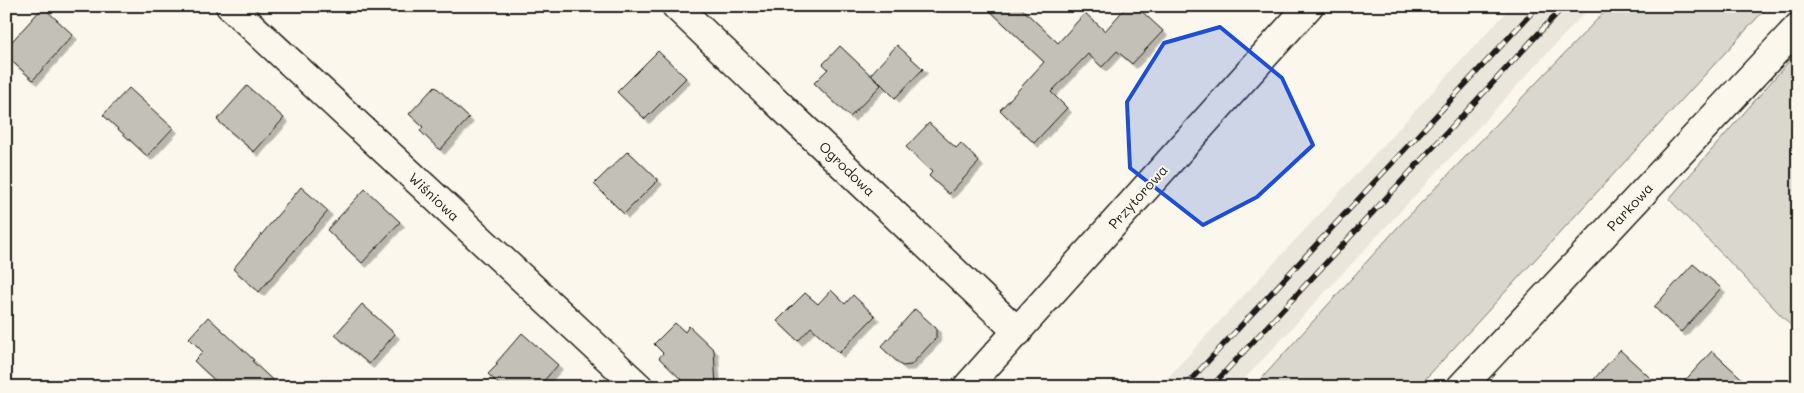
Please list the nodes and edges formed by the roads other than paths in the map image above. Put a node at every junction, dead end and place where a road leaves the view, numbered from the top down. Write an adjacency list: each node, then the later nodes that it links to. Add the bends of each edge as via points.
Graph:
1 (230, 6): 6 (street, Wiśniowa)
2 (676, 6): 5 (street, Ogrodowa)
3 (1298, 10): 5 (street, Przytorowa)
4 (1798, 27): 8 (street, Parkowa)
5 (1018, 332): 7 (street, Przytorowa)
6 (639, 387)
7 (967, 387)
8 (1461, 387)

